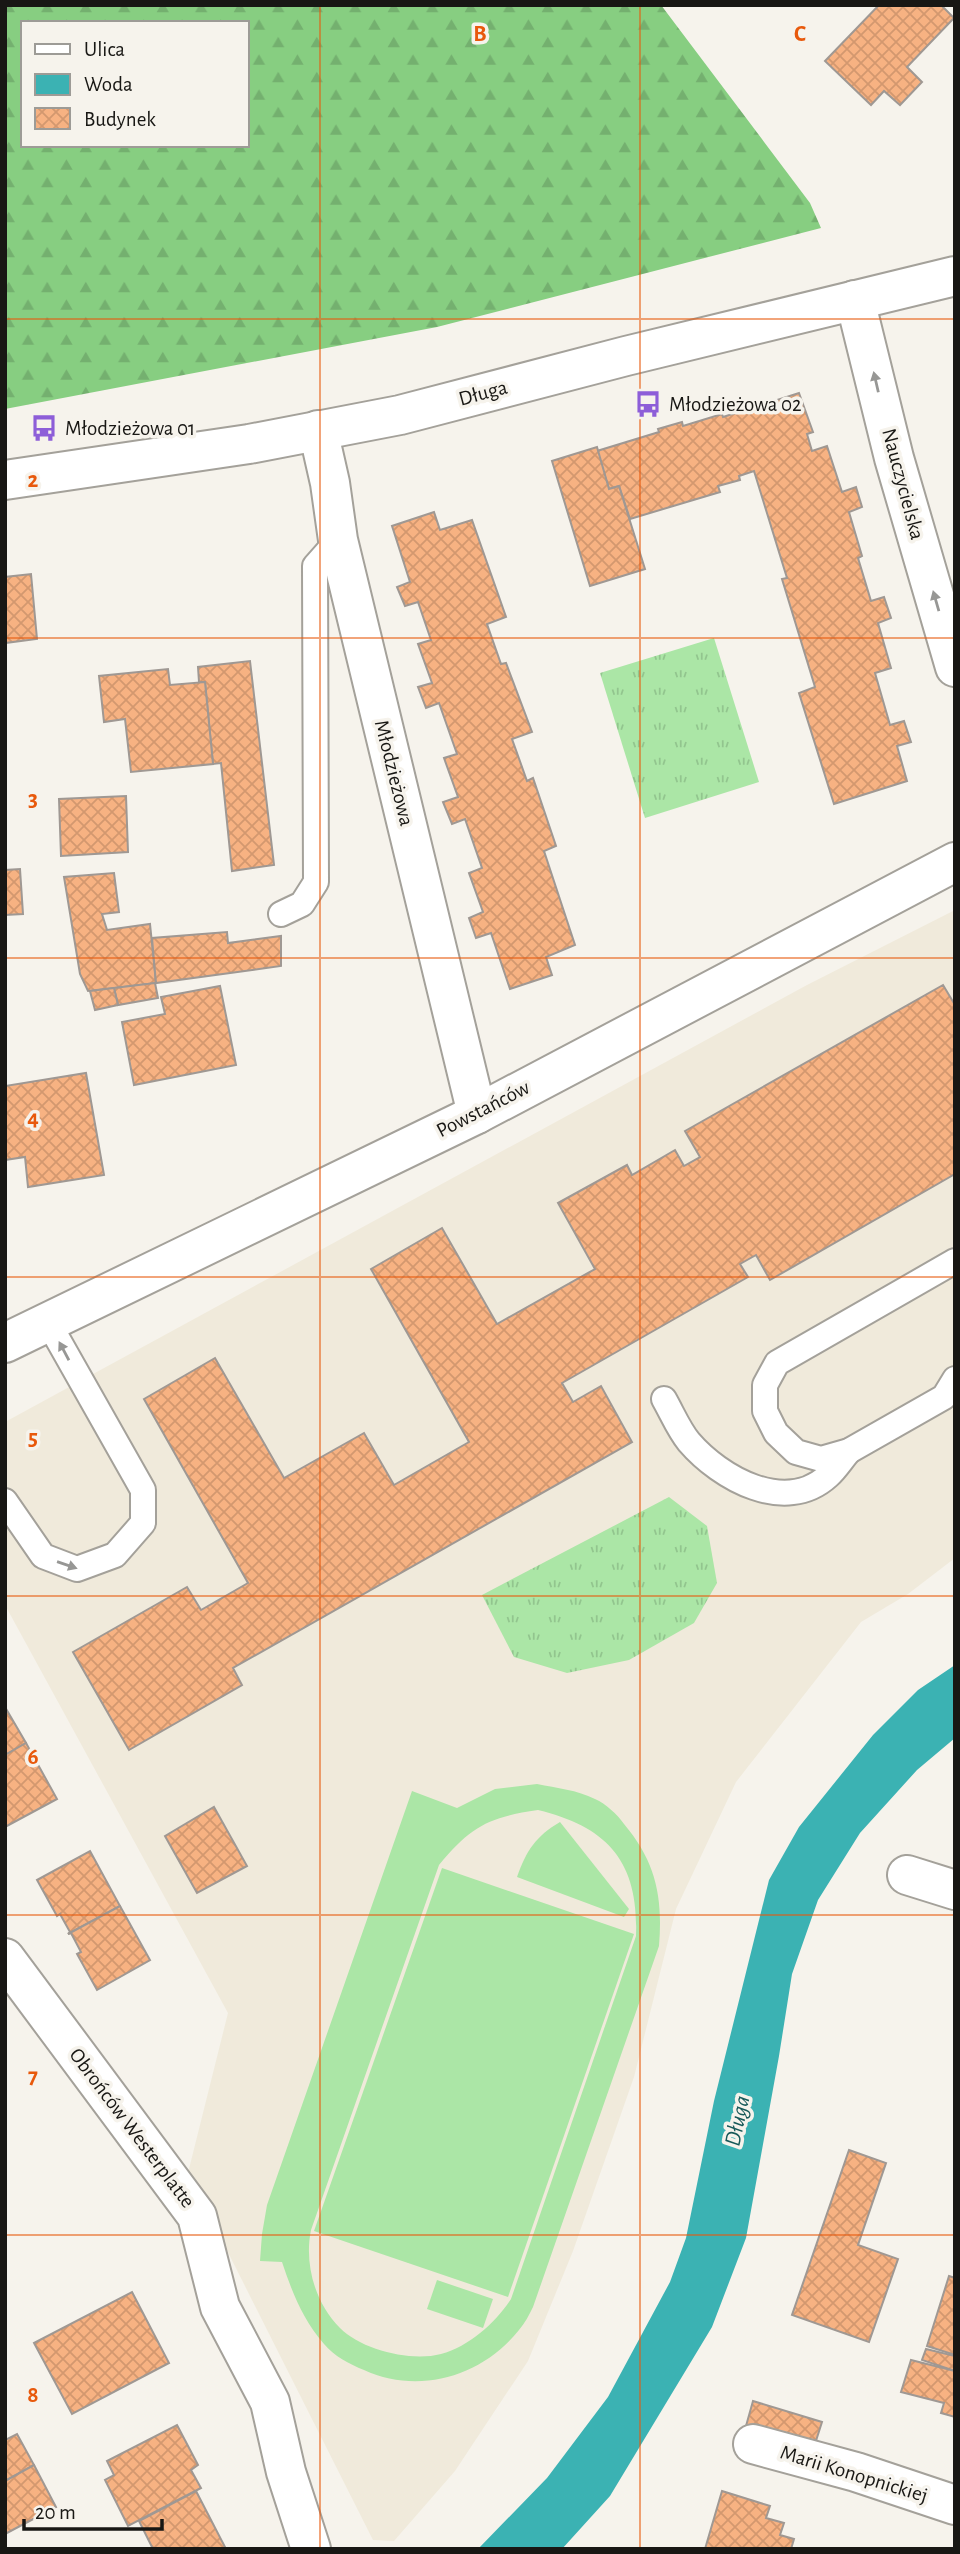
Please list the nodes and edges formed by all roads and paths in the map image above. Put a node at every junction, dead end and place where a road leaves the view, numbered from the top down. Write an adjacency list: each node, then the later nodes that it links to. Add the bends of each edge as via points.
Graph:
1 (955, 276): 2 (street, Długa)
2 (855, 300): 3 (street, Długa, via 400,415); 6 (street, Nauczycielska, one-way to 2, via 894,458)
3 (318, 430): 4 (street, Długa); 5 (street, Młodzieżowa)
4 (5, 480)
5 (338, 540): 8 (lane, via 315,566 316,882 302,904); 9 (street, Młodzieżowa)
6 (955, 667)
7 (955, 862): 9 (street, Powstańców)
8 (281, 914)
9 (477, 1114): 11 (street, Powstańców)
10 (955, 1261): 15 (lane, via 777,1363 765,1385 765,1411 776,1433 796,1452 821,1459)
11 (48, 1322): 12 (street, Powstańców); 16 (lane, one-way to 11, via 43,1556 77,1569 115,1555 143,1523 143,1490)
12 (5, 1343)
13 (955, 1378): 15 (lane, via 944,1397)
14 (664, 1399): 15 (lane, via 686,1439 705,1460 746,1485 766,1491 791,1492 811,1486 828,1477)
15 (849, 1451)
16 (5, 1501)
17 (907, 1875): 18 (street)
18 (955, 1890)
19 (5, 1958): 22 (street, Obrońców Westerplatte, via 197,2216 220,2306 270,2402)
20 (753, 2444): 21 (street, Marii Konopnickiej)
21 (955, 2505)
22 (311, 2549)

